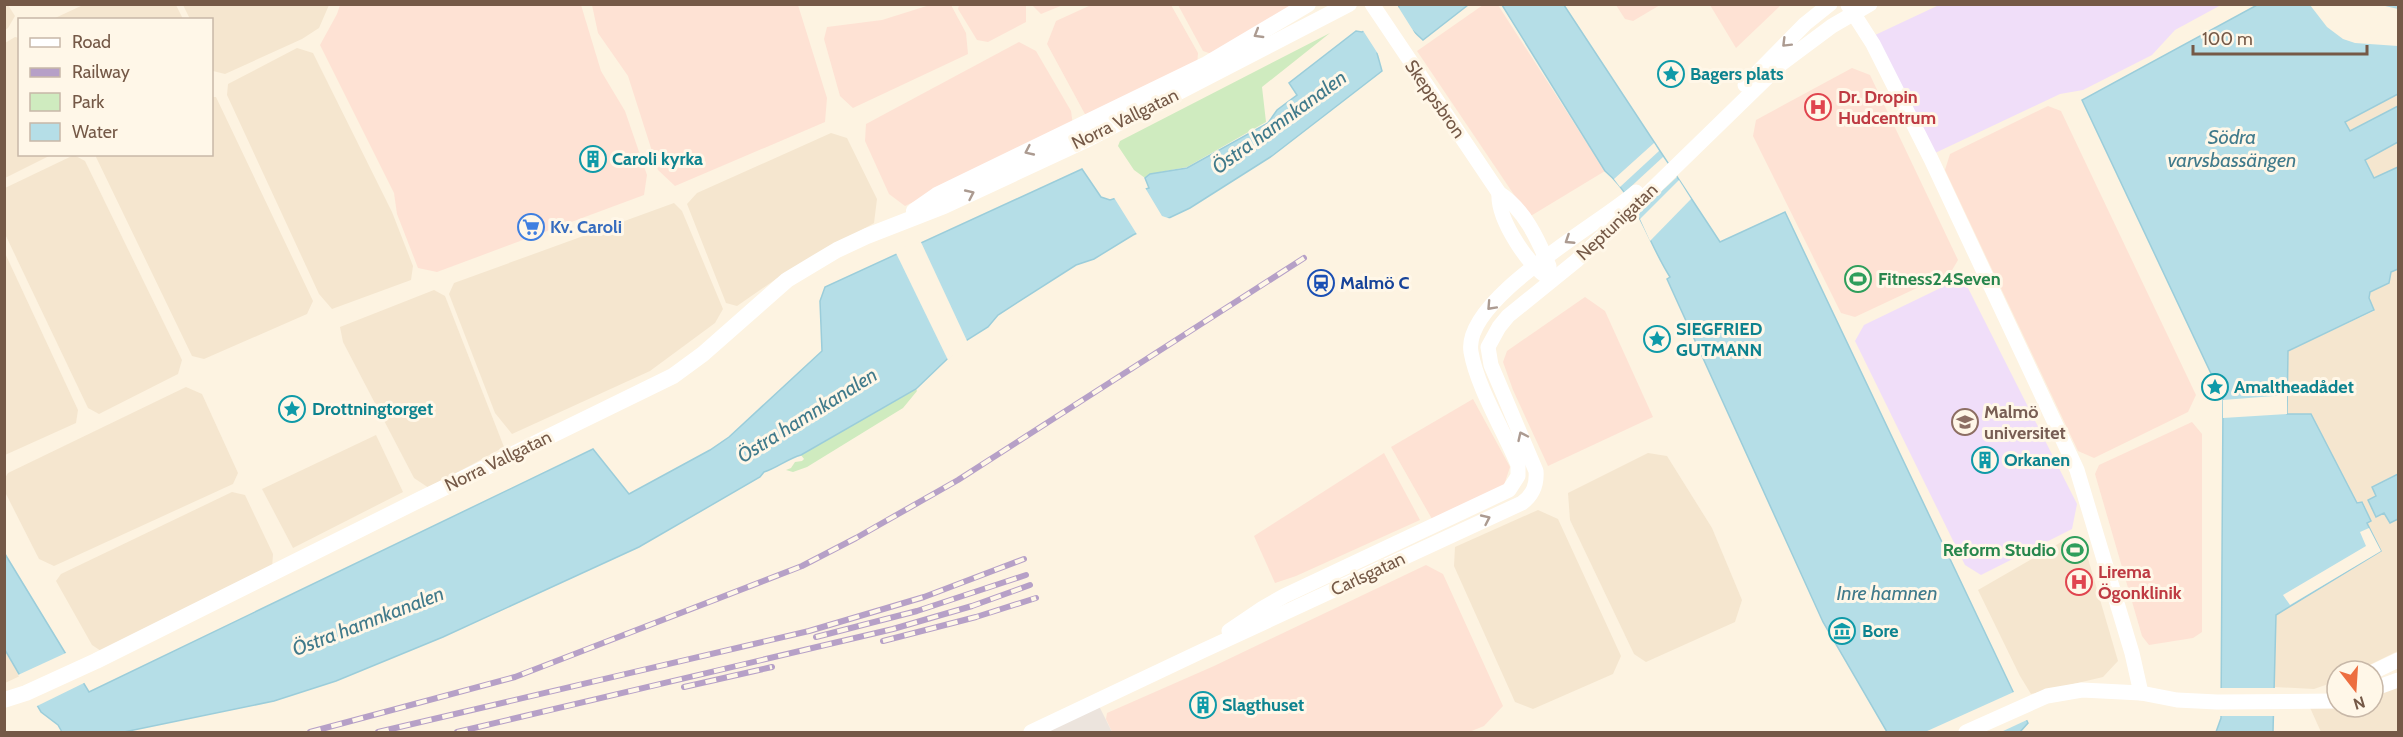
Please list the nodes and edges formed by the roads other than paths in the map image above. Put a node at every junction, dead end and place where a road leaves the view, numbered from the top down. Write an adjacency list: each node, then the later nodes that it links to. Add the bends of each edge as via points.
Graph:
1 (1308, 4): 9 (main road, Norra Vallgatan, one-way to 9, via 1207,64 937,195)
2 (1349, 4): 9 (main road, Norra Vallgatan, one-way to 2, via 1098,134)
3 (1830, 4): 7 (street, Neptunigatan, one-way to 7, via 1786,42)
4 (1869, 4): 5 (street, Neptunigatan)
5 (1851, 9): 7 (street, Neptunigatan, via 1781,63); 16 (street, via 1873,44 1930,159 2077,470)
6 (1375, 10): 10 (street, Skeppsbron, via 1499,193 1514,202)
7 (1671, 167): 8 (street, Neptunigatan)
8 (1630, 204): 10 (street, Neptunigatan, one-way to 10); 11 (street, Neptunigatan)
9 (897, 224): 15 (main road, Norra Vallgatan, via 837,250 788,280 673,376)
10 (1539, 262): 11 (street, Skeppsbron); 12 (street, Neptunigatan, one-way to 12, via 1478,321 1470,344 1476,373 1514,455)
11 (1552, 280): 13 (street, Neptunigatan, one-way to 11, via 1536,471 1494,375 1488,347 1508,316)
12 (1518, 476): 14 (street, Carlsgatan, via 1500,496 1263,608)
13 (1533, 491): 14 (street, Carlsgatan, one-way to 13, via 1522,502)
14 (1200, 651): 20 (street, Carlsgatan)
15 (26, 693): 18 (main road); 19 (main road)
16 (2141, 693): 17 (street, via 2217,702); 21 (street, via 2082,690 2047,696)
17 (2325, 698)
18 (4, 700)
19 (4, 706)
20 (1031, 732)
21 (1966, 732)

